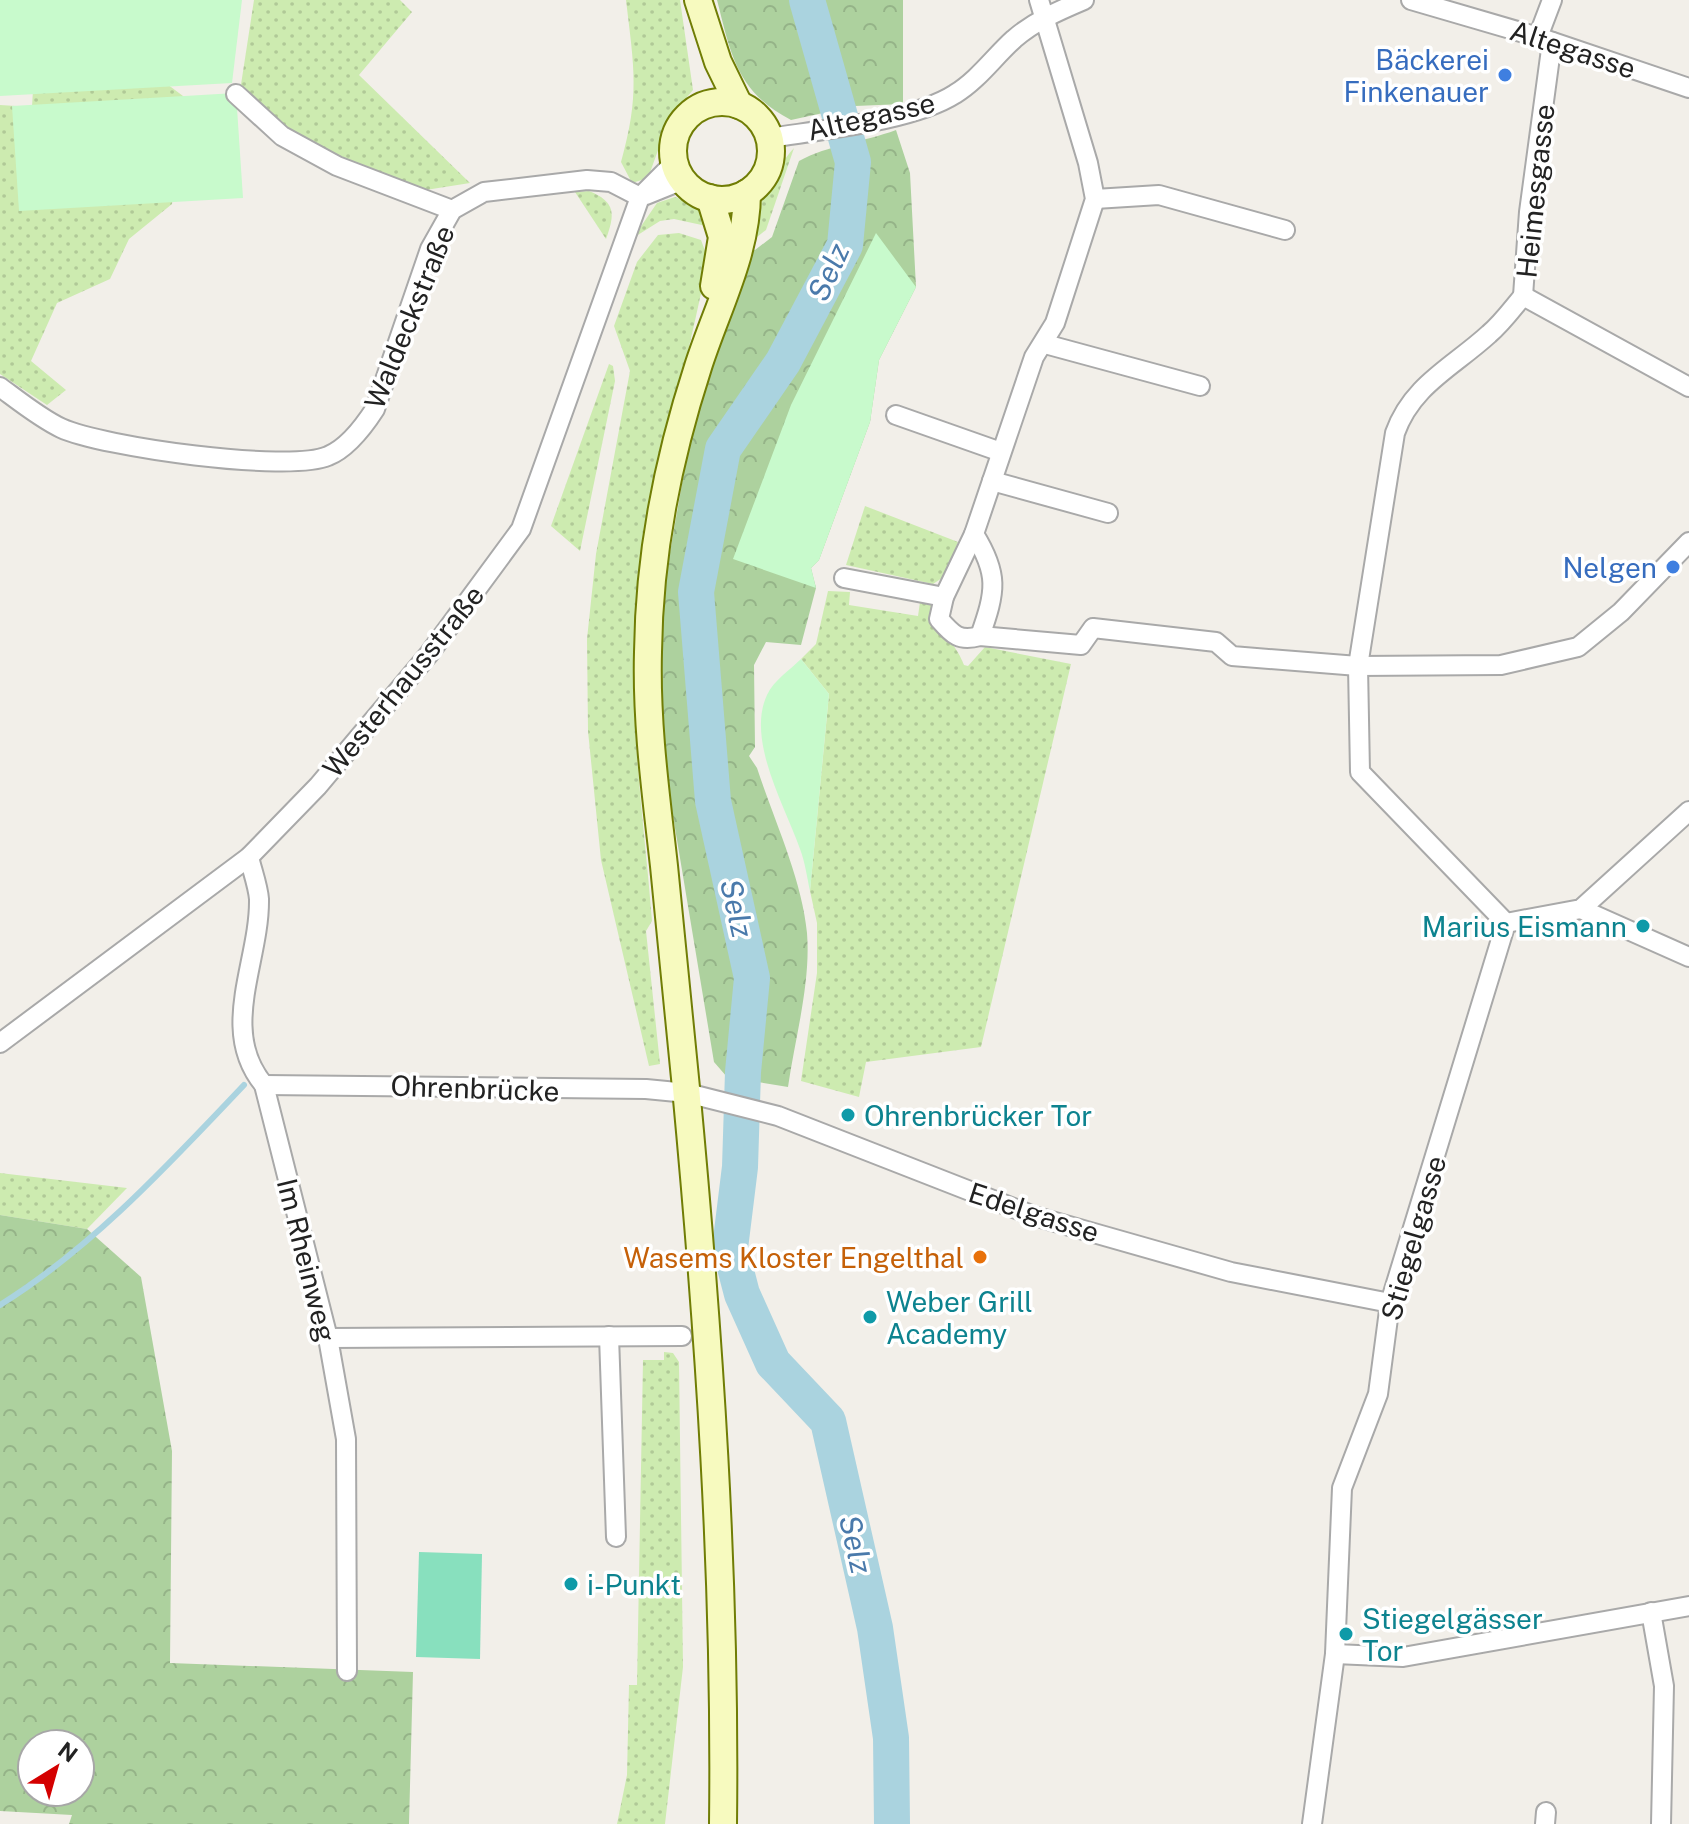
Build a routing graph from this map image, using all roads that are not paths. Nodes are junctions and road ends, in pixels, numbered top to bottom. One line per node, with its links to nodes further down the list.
1 (1084, 0): 5 (street, Altegasse)
2 (1411, 0): 6 (street, Altegasse)
3 (1552, 0): 6 (street, Heimesgasse)
4 (698, 1): 9 (main road); 10 (main road)
5 (1043, 8): 11 (street, Altegasse); 16 (street)
6 (1545, 39): 7 (street, Altegasse); 19 (street, Heimesgasse)
7 (1689, 88)
8 (236, 94): 17 (street)
9 (739, 105): 10 (main road); 11 (main road)
10 (704, 106): 12 (main road)
11 (770, 138): 13 (main road)
12 (679, 171): 14 (street); 15 (main road)
13 (747, 193): 15 (main road); 21 (main road)
14 (640, 197): 17 (street, Waldeckstraße); 36 (street, Westerhausstraße)
15 (710, 198): 21 (main road)
16 (1095, 199): 18 (street); 20 (street)
17 (452, 210): 23 (street, Waldeckstraße)
18 (1285, 230)
19 (1523, 296): 24 (street, Heimesgasse); 34 (street)
20 (1045, 344): 22 (street); 26 (street)
21 (697, 368): 42 (main road)
22 (1200, 386)
23 (0, 387)
24 (1689, 387)
25 (896, 415): 26 (street)
26 (1001, 452): 27 (street)
27 (992, 481): 28 (street); 29 (street)
28 (1108, 513)
29 (974, 534): 32 (street); 33 (street)
30 (1689, 542): 34 (street)
31 (844, 578): 32 (street)
32 (944, 597): 33 (street)
33 (980, 636): 34 (street)
34 (1358, 666): 38 (street)
35 (1689, 811): 37 (street)
36 (249, 857): 40 (street, Westerhausstraße); 41 (street, Im Rheinweg)
37 (1581, 909): 38 (street); 39 (street)
38 (1506, 923): 43 (street, Stiegelgasse)
39 (1689, 957)
40 (0, 1043)
41 (264, 1085): 42 (street, Ohrenbrücke); 46 (street, Im Rheinweg)
42 (687, 1093): 43 (street, Edelgasse); 52 (main road)
43 (1390, 1303): 50 (street, Stiegelgasse)
44 (609, 1336): 45 (street); 46 (street); 47 (street)
45 (682, 1336)
46 (328, 1338): 51 (street, Im Rheinweg)
47 (616, 1537)
48 (1689, 1606): 49 (street)
49 (1651, 1612): 50 (street); 54 (street)
50 (1335, 1654): 53 (street, Stiegelgasse)
51 (347, 1671)
52 (723, 1824)
53 (1312, 1824)
54 (1661, 1824)

